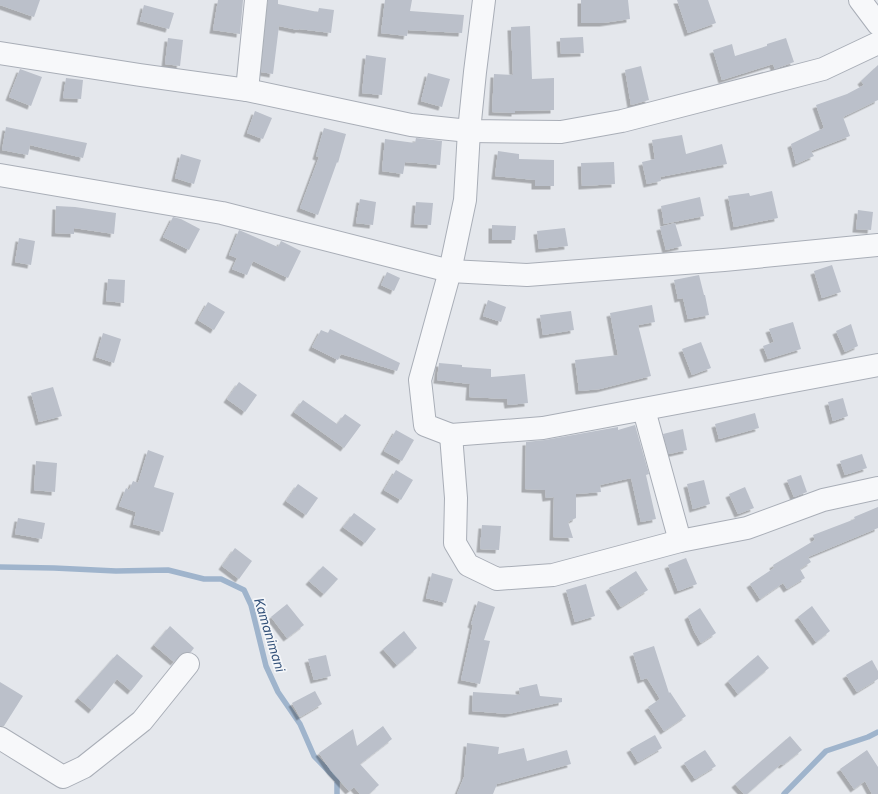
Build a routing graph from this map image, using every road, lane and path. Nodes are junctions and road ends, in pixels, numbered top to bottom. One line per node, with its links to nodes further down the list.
1 (256, 0): 7 (street)
2 (484, 0): 8 (street)
3 (860, 0): 4 (street)
4 (878, 24)
5 (878, 43): 8 (street)
6 (0, 53): 7 (street)
7 (248, 90): 8 (street)
8 (469, 131): 11 (street)
9 (0, 175): 11 (street)
10 (878, 245): 11 (street)
11 (450, 271): 14 (street)
12 (878, 365): 13 (street)
13 (644, 410): 14 (street); 16 (street)
14 (451, 435): 16 (street)
15 (878, 488): 16 (street)
16 (680, 540)
17 (188, 664): 18 (street)
18 (0, 738)

